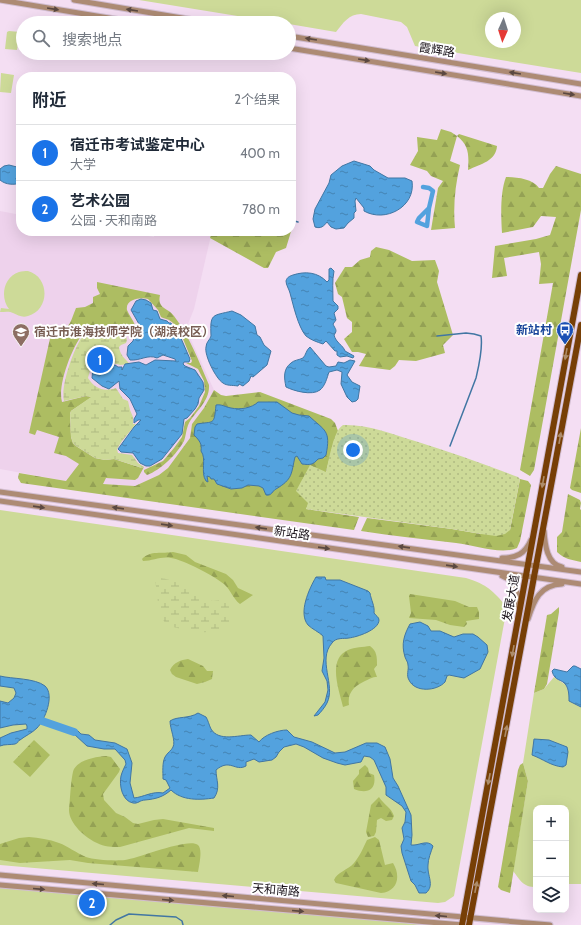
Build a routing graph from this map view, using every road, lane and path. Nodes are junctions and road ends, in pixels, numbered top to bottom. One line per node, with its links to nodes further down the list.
1 (0, 0): 3 (street, one-way to 3)
2 (74, 0): 4 (street, one-way to 2)
3 (97, 16)
4 (170, 16)
5 (296, 37): 7 (street, 霞辉路, one-way to 5)
6 (296, 49): 8 (street, 霞辉路, one-way to 8)
7 (581, 84)
8 (581, 96)
9 (581, 275): 13 (main road, 发展大道, one-way to 13)
10 (581, 325): 14 (main road, 发展大道, one-way to 10)
11 (0, 492): 15 (street, 新站路, one-way to 11)
12 (0, 501): 18 (street, 新站路, one-way to 18)
13 (535, 528): 15 (street); 16 (main road, 发展大道)
14 (543, 529): 17 (main road, 发展大道); 19 (street)
15 (486, 559): 16 (street, 新站路)
16 (528, 565): 17 (street, 新站路); 20 (main road, 发展大道)
17 (537, 566): 19 (street, 新站路); 21 (main road, 发展大道)
18 (482, 570): 20 (street, 新站路); 23 (street)
19 (581, 572)
20 (526, 577): 21 (street, 新站路); 23 (main road, 发展大道)
21 (534, 578): 22 (street, 新站路); 24 (main road, 发展大道)
22 (581, 584): 24 (street)
23 (517, 628): 27 (main road, 发展大道, one-way to 27)
24 (525, 630): 28 (main road, 发展大道, one-way to 24)
25 (0, 875): 27 (street, 天和南路, one-way to 25)
26 (0, 885): 29 (street, 天和南路, one-way to 29)
27 (463, 918): 28 (street, 天和南路); 29 (main road, 发展大道)
28 (470, 922): 30 (street, 天和南路)
29 (462, 925)
30 (550, 925)

